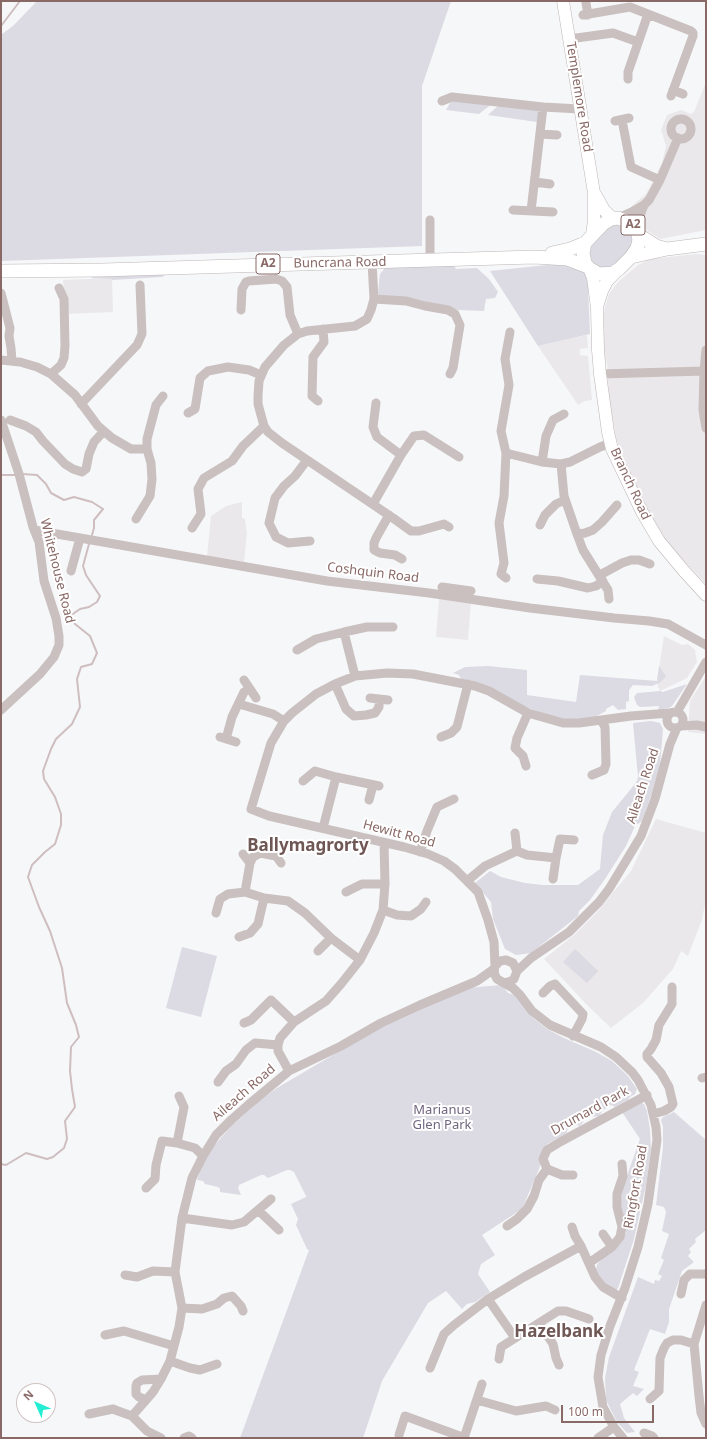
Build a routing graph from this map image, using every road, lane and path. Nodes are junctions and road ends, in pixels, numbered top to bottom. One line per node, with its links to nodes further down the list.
1 (563, 1): 4 (main road, Templemore Road)
2 (586, 3): 3 (street)
3 (648, 14): 5 (street); 7 (street)
4 (569, 39): 5 (street); 10 (main road, Templemore Road)
5 (638, 42): 6 (street)
6 (617, 71)
7 (683, 94)
8 (442, 101): 9 (street)
9 (543, 107): 10 (street); 12 (street)
10 (580, 108): 18 (main road, Templemore Road)
11 (622, 120): 15 (street)
12 (540, 134): 13 (street); 16 (street)
13 (558, 135)
14 (678, 138): 15 (street)
15 (660, 180): 19 (street)
16 (534, 182): 17 (street); 21 (street)
17 (550, 184)
18 (594, 193): 23 (main road, Templemore Road); 26 (main road, Templemore Road)
19 (644, 205): 23 (street); 25 (street)
20 (513, 210): 21 (street)
21 (531, 211): 22 (street)
22 (553, 212)
23 (617, 218): 25 (highway, A2); 26 (highway, A2)
24 (430, 220): 31 (street)
25 (638, 233): 28 (highway, A2); 30 (highway, A2)
26 (588, 239): 29 (highway, Buncrana Road / A2); 33 (highway)
27 (705, 246): 28 (highway, A2)
28 (667, 249): 30 (highway, A2)
29 (534, 257): 31 (highway, Buncrana Road / A2); 33 (highway, Buncrana Road / A2)
30 (631, 257): 34 (highway, A2)
31 (430, 261): 32 (highway, Buncrana Road / A2)
32 (372, 262): 35 (highway, Buncrana Road / A2); 39 (street)
33 (588, 268): 34 (highway, A2); 40 (main road, Branch Road)
34 (619, 269): 40 (main road, Branch Road)
35 (1, 271)
36 (140, 285): 56 (street)
37 (59, 288): 49 (street)
38 (1, 293): 47 (street)
39 (374, 299): 42 (street); 50 (street)
40 (597, 308): 51 (main road, Branch Road)
41 (241, 310): 44 (street)
42 (323, 329): 44 (street); 54 (street)
43 (510, 332): 65 (street)
44 (298, 334): 52 (street)
45 (706, 350): 48 (street)
46 (1, 360): 47 (street)
47 (12, 360): 49 (street)
48 (704, 372): 51 (street); 61 (street)
49 (51, 374): 56 (street)
50 (450, 374)
51 (600, 374): 63 (main road, Branch Road)
52 (261, 375): 57 (street); 60 (street)
53 (163, 396): 64 (street)
54 (318, 401)
55 (376, 403): 66 (street)
56 (81, 404): 62 (street)
57 (188, 413)
58 (564, 414): 69 (street)
59 (6, 420): 62 (street); 79 (street, Whitehouse Road)
60 (264, 426): 68 (street); 78 (street)
61 (706, 428)
62 (104, 431): 64 (street)
63 (611, 443): 70 (street); 92 (main road, Branch Road)
64 (147, 449): 75 (street)
65 (506, 454): 69 (street); 86 (street)
66 (401, 455): 67 (street); 72 (street)
67 (459, 457)
68 (307, 460): 72 (street); 82 (street)
69 (542, 462): 70 (street)
70 (560, 464): 71 (street)
71 (565, 500): 76 (street); 80 (street)
72 (373, 504): 74 (street)
73 (617, 505): 80 (street)
74 (389, 515): 77 (street); 83 (street)
75 (136, 519)
76 (540, 525)
77 (449, 527)
78 (192, 528)
79 (34, 530): 81 (street, Coshquin Road); 107 (street, Whitehouse Road)
80 (577, 534): 87 (street)
81 (80, 538): 85 (street); 91 (street, Coshquin Road)
82 (310, 541)
83 (402, 559)
84 (650, 564): 87 (street)
85 (71, 571)
86 (506, 578)
87 (601, 578): 88 (street); 93 (street)
88 (537, 579)
89 (442, 587): 91 (street)
90 (472, 591): 91 (street)
91 (459, 594): 96 (street, Coshquin Road)
92 (706, 594)
93 (609, 599)
94 (393, 627): 95 (street)
95 (344, 632): 97 (street); 99 (street)
96 (706, 645)
97 (297, 650)
98 (706, 662): 111 (street)
99 (355, 676): 101 (street); 102 (street)
100 (244, 680): 103 (street)
101 (335, 684): 105 (street); 110 (street)
102 (468, 684): 108 (street); 113 (street)
103 (250, 689): 104 (street); 106 (street)
104 (256, 698)
105 (379, 699)
106 (239, 704): 110 (street); 114 (street)
107 (1, 710)
108 (528, 713): 109 (street); 115 (street)
109 (601, 720): 111 (street); 116 (street)
110 (284, 721): 121 (street, Hewitt Road)
111 (675, 721): 112 (street); 144 (street, Aileach Road)
112 (701, 726)
113 (441, 737)
114 (236, 742)
115 (526, 766)
116 (592, 775)
117 (336, 777): 118 (street); 120 (street); 121 (street)
118 (303, 781)
119 (454, 799): 125 (street)
120 (369, 800)
121 (323, 828): 124 (street, Hewitt Road)
122 (514, 833): 126 (street)
123 (574, 840): 128 (street)
124 (384, 843): 125 (street, Hewitt Road); 133 (street)
125 (420, 852): 132 (street, Hewitt Road)
126 (518, 852): 128 (street); 132 (street)
127 (243, 854): 129 (street)
128 (556, 858): 131 (street)
129 (250, 863): 130 (street); 134 (street)
130 (281, 863)
131 (553, 879)
132 (467, 881): 142 (street, Hewitt Road)
133 (385, 884): 135 (street); 138 (street)
134 (245, 892): 136 (street); 139 (street)
135 (346, 892)
136 (264, 898): 140 (street); 141 (street)
137 (426, 902): 138 (street)
138 (383, 910): 145 (street)
139 (216, 913)
140 (238, 937)
141 (331, 938): 143 (street); 145 (street)
142 (494, 942): 146 (street, Hewitt Road); 147 (street, Hewitt Road)
143 (318, 951)
144 (531, 958): 146 (street, Aileach Road); 148 (street, Aileach Road)
145 (360, 960): 154 (street)
146 (509, 961): 147 (street); 148 (street)
147 (495, 968): 149 (street, Aileach Road); 150 (street)
148 (517, 973): 150 (street); 153 (street, Ringfort Road)
149 (477, 981): 150 (street, Aileach Road); 158 (street, Aileach Road)
150 (502, 982): 153 (street, Ringfort Road)
151 (671, 984): 162 (street)
152 (543, 993): 156 (street)
153 (520, 995): 156 (street, Ringfort Road)
154 (294, 1022): 155 (street); 157 (street)
155 (244, 1023)
156 (573, 1036): 160 (street, Ringfort Road)
157 (278, 1045): 158 (street); 159 (street)
158 (289, 1071): 164 (street, Aileach Road)
159 (218, 1082)
160 (647, 1095): 162 (street, Ringfort Road); 166 (street, Drumard Park)
161 (179, 1096): 163 (street)
162 (653, 1114): 183 (street, Ringfort Road)
163 (177, 1143): 164 (street); 168 (street)
164 (203, 1156): 171 (street, Aileach Road)
165 (622, 1164): 177 (street)
166 (547, 1169): 167 (street); 172 (street)
167 (573, 1175)
168 (146, 1188)
169 (271, 1199): 170 (street)
170 (259, 1211): 171 (street); 174 (street)
171 (182, 1218): 179 (street, Aileach Road)
172 (507, 1226)
173 (572, 1227): 176 (street)
174 (279, 1230)
175 (603, 1234): 177 (street)
176 (581, 1246): 178 (street); 184 (street)
177 (612, 1247): 178 (street)
178 (589, 1263): 183 (street)
179 (175, 1272): 181 (street); 186 (street, Aileach Road)
180 (706, 1274): 182 (street)
181 (125, 1275)
182 (681, 1294)
183 (622, 1298): 208 (street, Ringfort Road)
184 (488, 1299): 191 (street); 198 (street)
185 (706, 1305): 192 (street)
186 (182, 1308): 187 (street); 193 (street, Aileach Road)
187 (243, 1311)
188 (584, 1314): 189 (street)
189 (539, 1323): 191 (street); 197 (street)
190 (106, 1335): 193 (street)
191 (515, 1338): 194 (street)
192 (694, 1344): 201 (street); 207 (street)
193 (174, 1346): 195 (street, Aileach Road)
194 (499, 1359)
195 (170, 1361): 196 (street); 199 (street, Aileach Road)
196 (217, 1364)
197 (559, 1365)
198 (430, 1368)
199 (161, 1379): 202 (street, Aileach Road); 202 (street)
200 (482, 1384): 203 (street)
201 (650, 1399)
202 (146, 1400): 206 (street, Aileach Road)
203 (477, 1400): 204 (street); 215 (street)
204 (555, 1410)
205 (89, 1414): 206 (street)
206 (132, 1416): 212 (street)
207 (706, 1424)
208 (614, 1428): 216 (street); 217 (street, Ringfort Road)
209 (644, 1433): 218 (street)
210 (399, 1435): 211 (street)
211 (445, 1435): 215 (street)
212 (161, 1438)
213 (184, 1438): 214 (street)
214 (192, 1438)
215 (465, 1438)
216 (598, 1438)
217 (622, 1438)
218 (654, 1438)

